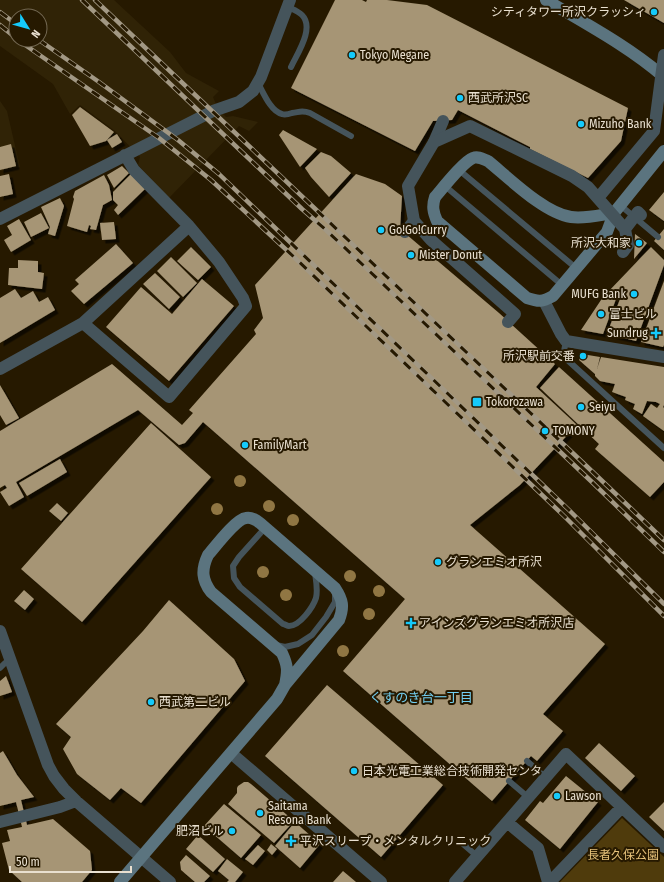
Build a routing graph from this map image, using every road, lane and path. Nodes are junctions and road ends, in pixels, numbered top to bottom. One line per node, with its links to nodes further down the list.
1 (546, 0): 5 (street)
2 (289, 4): 4 (lane); 6 (street)
3 (664, 55): 14 (street, bridge)
4 (291, 67)
5 (664, 77)
6 (258, 83): 8 (lane); 11 (street)
7 (443, 121): 9 (street)
8 (351, 136)
9 (434, 142): 14 (street, bridge); 18 (street, bridge)
10 (664, 151): 15 (street)
11 (125, 155): 17 (street); 19 (street)
12 (459, 170): 13 (street); 15 (street); 24 (lane)
13 (445, 186): 25 (lane); 26 (street)
14 (598, 198): 20 (street, bridge)
15 (617, 209): 22 (lane); 24 (street)
16 (641, 215): 20 (street, bridge)
17 (0, 219)
18 (414, 221): 21 (street); 27 (street, bridge)
19 (189, 226): 28 (street); 28 (street)
20 (625, 229): 23 (street, bridge)
21 (405, 232)
22 (658, 237)
23 (623, 252)
24 (576, 268): 25 (street)
25 (562, 285): 26 (street)
26 (544, 301): 29 (street)
27 (508, 322)
28 (83, 323): 31 (street)
29 (566, 341): 30 (street); 32 (lane)
30 (664, 357)
31 (0, 368)
32 (664, 448)
33 (265, 528): 34 (street); 34 (lane); 37 (street)
34 (315, 571): 35 (street)
35 (335, 588): 37 (lane); 39 (street)
36 (0, 631): 38 (street)
37 (269, 643): 39 (street)
38 (4, 663): 45 (street)
39 (285, 685): 40 (street)
40 (231, 753): 52 (street); 55 (street)
41 (527, 761): 42 (lane)
42 (546, 778): 44 (street); 46 (street)
43 (510, 781): 44 (lane)
44 (528, 798): 48 (street)
45 (76, 802): 47 (street); 52 (street)
46 (622, 807): 50 (street); 57 (street)
47 (0, 822)
48 (507, 822): 51 (street); 57 (street)
49 (463, 844): 51 (lane)
50 (664, 847)
51 (477, 856): 56 (street)
52 (141, 857): 53 (street); 54 (street)
53 (120, 882)
54 (170, 882)
55 (381, 882)
56 (455, 882)
57 (549, 882)

